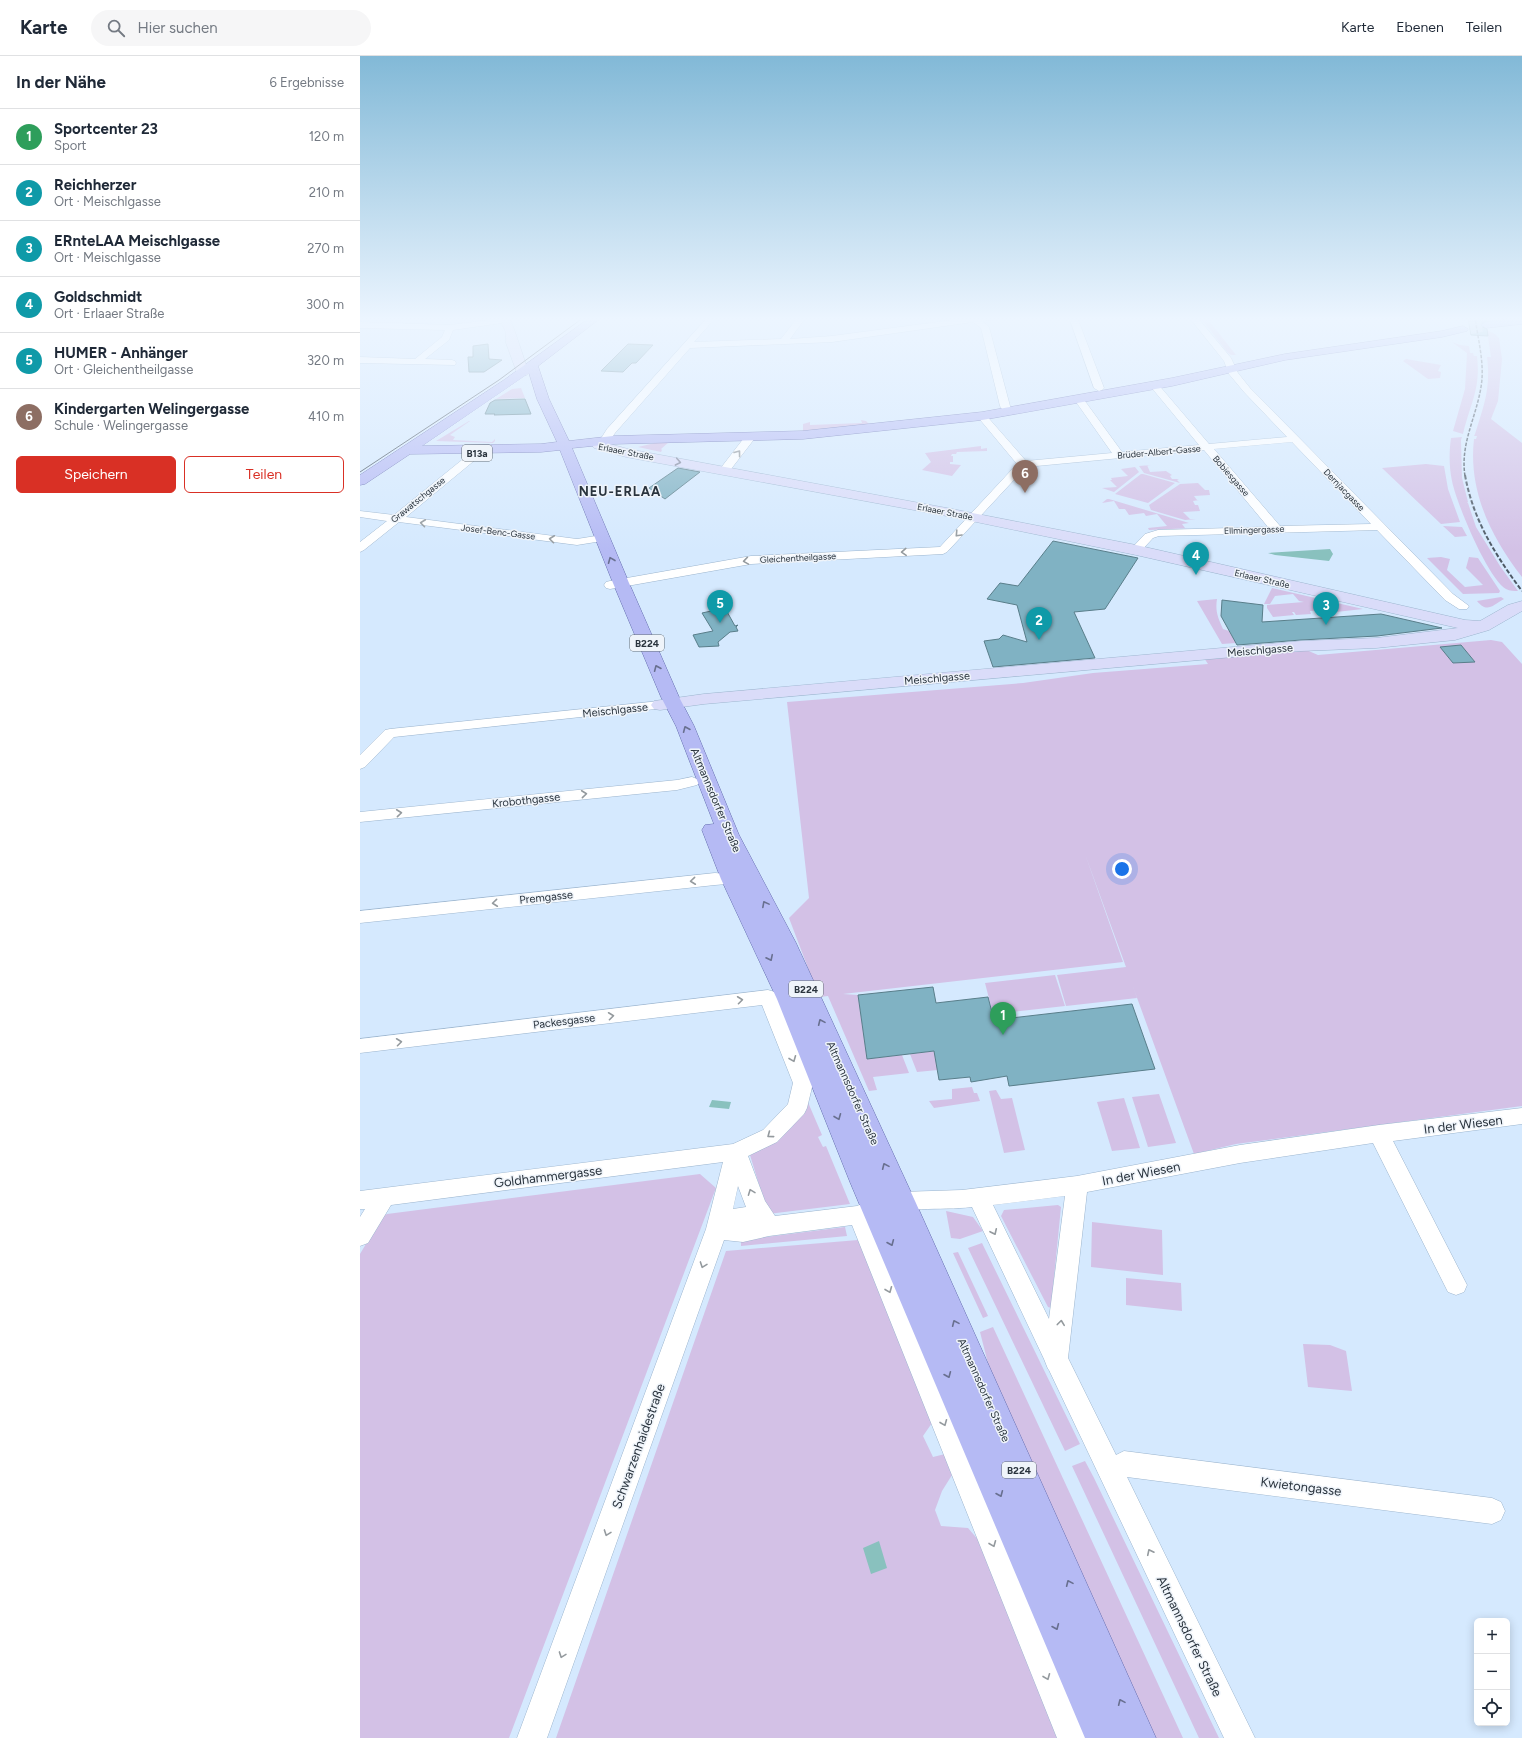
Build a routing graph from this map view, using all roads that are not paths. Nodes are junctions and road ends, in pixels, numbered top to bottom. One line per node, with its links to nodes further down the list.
1 (489, 395): 16 (main road)
2 (541, 395): 15 (main road, Altmannsdorfer Straße / B224)
3 (643, 395): 13 (street)
4 (1002, 395): 9 (street)
5 (1098, 395): 8 (main road, B13a)
6 (1163, 395): 14 (street, Bobiesgasse)
7 (1252, 395): 12 (street, Dernjacgasse)
8 (1079, 399): 9 (main road, B13a); 18 (street)
9 (1008, 412): 10 (main road, B13a)
10 (982, 416): 11 (main road, B13a); 19 (street)
11 (751, 436): 13 (main road, B13a); 20 (street, one-way to 11)
12 (1295, 439): 14 (street, Brüder-Albert-Gasse); 25 (street, Dernjacgasse)
13 (602, 443): 15 (main road, Erlaaer Straße / B13a); 20 (street, Erlaaer Straße, one-way to 20)
14 (1206, 447): 18 (street, Brüder-Albert-Gasse); 26 (street, Bobiesgasse)
15 (559, 448): 16 (main road, Erlaaer Straße / B13a); 17 (main road, Erlaaer Straße / B13a); 27 (main road, Altmannsdorfer Straße / B224)
16 (404, 452): 17 (main road, Erlaaer Straße / B13a); 21 (main road)
17 (477, 453): 24 (street, Grawatschgasse)
18 (1119, 455): 19 (street, Brüder-Albert-Gasse)
19 (1023, 464): 23 (street, Gleichentheilgasse)
20 (724, 471): 23 (street, Erlaaer Straße)
21 (360, 481)
22 (360, 514): 24 (street, Josef-Benc-Gasse)
23 (974, 517): 29 (street, Erlaaer Straße); 30 (street, Gleichentheilgasse, one-way to 30)
24 (394, 519): 27 (street, Josef-Benc-Gasse, one-way to 24); 28 (street, Grawatschgasse)
25 (1380, 527): 26 (street, Ellmingergasse); 32 (street, Dernjacgasse)
26 (1278, 530): 29 (street, Ellmingergasse)
27 (597, 538): 30 (main road, Altmannsdorfer Straße / B224)
28 (360, 548)
29 (1136, 550): 33 (street, Erlaaer Straße)
30 (615, 584): 34 (main road, Altmannsdorfer Straße / B224)
31 (1519, 604): 33 (street, Meischlgasse)
32 (1463, 606)
33 (1483, 626): 34 (street, Meischlgasse)
34 (667, 704): 35 (street, Meischlgasse); 36 (main road, Altmannsdorfer Straße / B224); 49 (main road, Altmannsdorfer Straße / B224, one-way to 34)
35 (360, 764)
36 (692, 782): 37 (street, Krobothgasse, one-way to 36); 38 (main road, Altmannsdorfer Straße / B224)
37 (360, 817)
38 (732, 879): 39 (street, Premgasse, one-way to 39); 49 (main road, Altmannsdorfer Straße / B224, one-way to 49)
39 (360, 917)
40 (360, 1046): 41 (street, Packesgasse, one-way to 41)
41 (797, 1108): 44 (street, Goldhammergasse, one-way to 44)
42 (1522, 1116): 43 (street, In der Wiesen)
43 (1379, 1134): 45 (street, In der Wiesen); 53 (street)
44 (736, 1152): 46 (street, Goldhammergasse); 50 (street, one-way to 44); 51 (street, Schwarzenhaidestraße)
45 (1077, 1185): 47 (street, In der Wiesen); 54 (street, one-way to 45)
46 (384, 1197): 48 (street, Goldhammergasse); 52 (street)
47 (978, 1197): 49 (street, In der Wiesen); 54 (street, Altmannsdorfer Straße, one-way to 54)
48 (360, 1200)
49 (879, 1208): 50 (street); 58 (street, Altmannsdorfer Straße, one-way to 58); 59 (main road, Altmannsdorfer Straße / B224, one-way to 59); 60 (main road, Altmannsdorfer Straße / B224, one-way to 49)
50 (766, 1221): 51 (street)
51 (717, 1229): 57 (street, Schwarzenhaidestraße, one-way to 57)
52 (360, 1236)
53 (1456, 1285)
54 (1056, 1361): 55 (street, Altmannsdorfer Straße)
55 (1110, 1470): 56 (street, Kwietongasse); 61 (street, Altmannsdorfer Straße, one-way to 55)
56 (1492, 1511)
57 (532, 1738)
58 (1072, 1738)
59 (1104, 1738)
60 (1137, 1738)
61 (1240, 1738)

